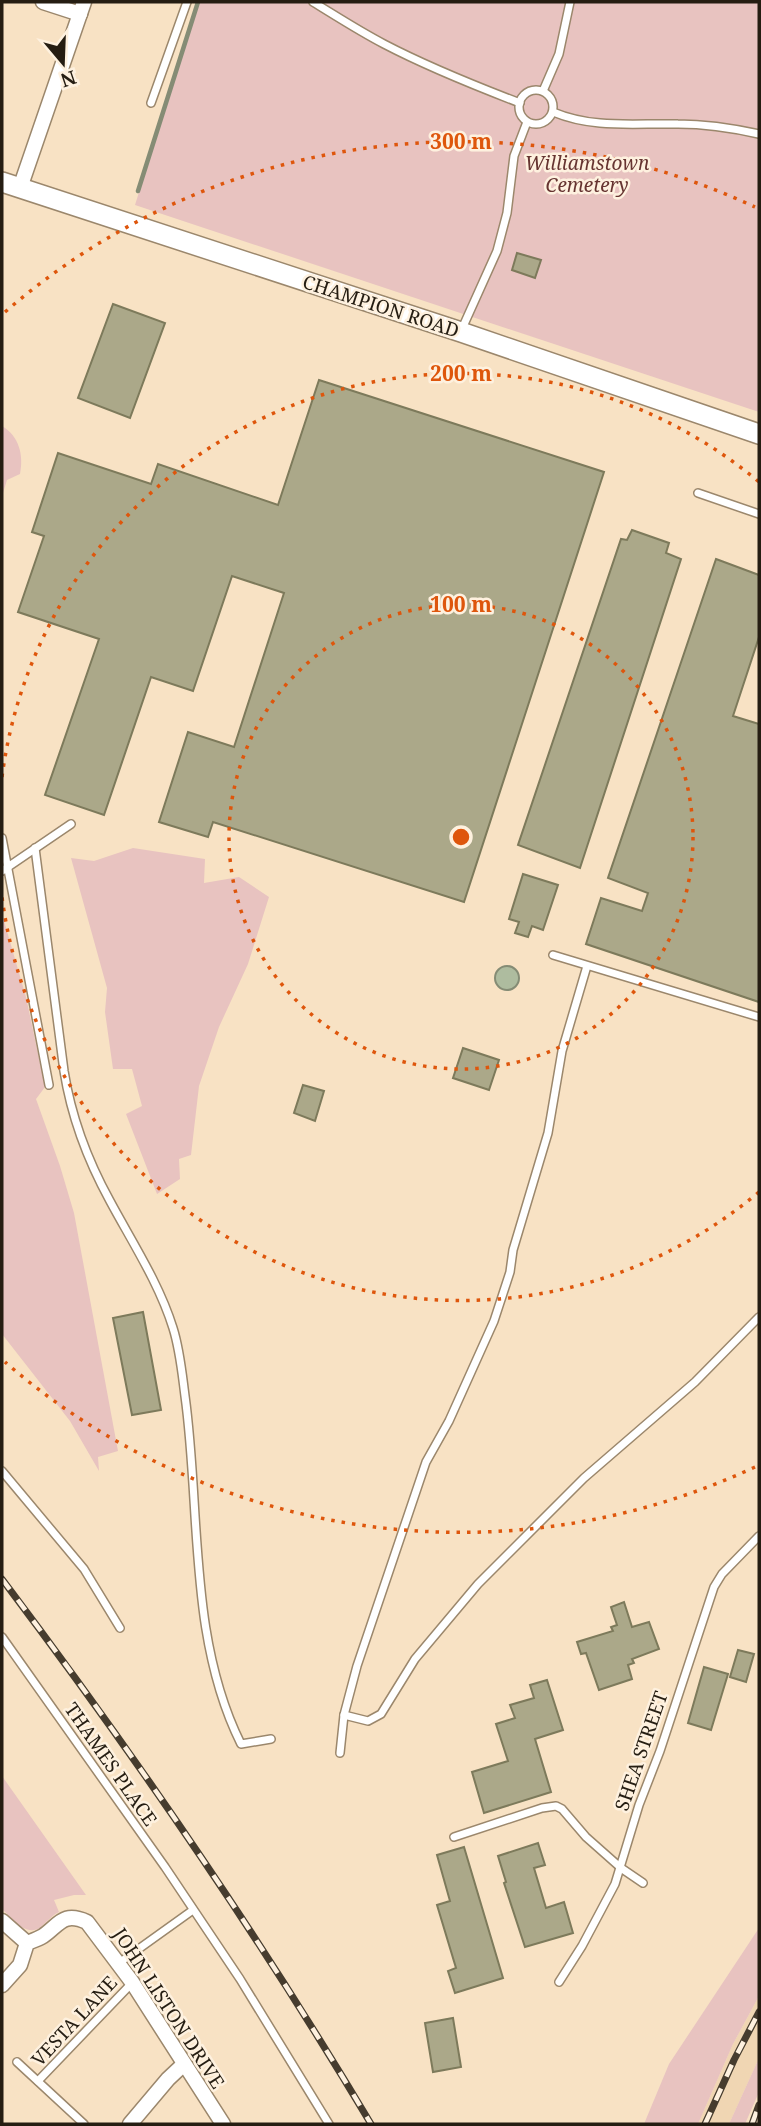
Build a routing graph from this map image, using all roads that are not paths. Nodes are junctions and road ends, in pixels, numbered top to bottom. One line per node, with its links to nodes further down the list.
1 (43, 2): 5 (street)
2 (187, 2): 7 (lane)
3 (313, 2): 8 (lane)
4 (570, 2): 6 (lane)
5 (82, 8): 12 (street)
6 (543, 91): 8 (lane); 9 (lane)
7 (151, 103)
8 (520, 103): 10 (lane)
9 (553, 112): 10 (lane); 11 (lane)
10 (527, 122): 13 (lane)
11 (759, 134)
12 (11, 185): 13 (street, CHAMPION ROAD)
13 (461, 332): 14 (street, CHAMPION ROAD)
14 (759, 434)
15 (698, 493): 16 (lane)
16 (759, 514)
17 (71, 824): 19 (lane)
18 (2, 838): 20 (lane)
19 (35, 848): 20 (lane); 31 (lane)
20 (4, 869): 24 (lane)
21 (553, 955): 22 (lane)
22 (587, 966): 23 (lane); 30 (lane)
23 (759, 1017)
24 (49, 1085)
25 (759, 1317): 30 (lane)
26 (2, 1471): 28 (lane)
27 (759, 1536): 34 (lane, SHEA STREET)
28 (120, 1628)
29 (2, 1637): 36 (lane, THAMES PLACE)
30 (344, 1715): 32 (lane)
31 (271, 1739)
32 (340, 1753)
33 (454, 1837): 34 (lane)
34 (621, 1868): 35 (lane); 41 (lane, SHEA STREET)
35 (643, 1883)
36 (193, 1910): 39 (lane); 49 (lane, THAMES PLACE)
37 (2, 1921): 38 (street)
38 (27, 1943): 39 (street, JOHN LISTON DRIVE); 42 (street)
39 (119, 1963): 40 (street, JOHN LISTON DRIVE)
40 (132, 1982): 44 (street, JOHN LISTON DRIVE); 45 (lane, VESTA LANE)
41 (559, 1982)
42 (2, 1985)
43 (18, 2062): 45 (lane)
44 (184, 2064): 47 (street); 48 (street, JOHN LISTON DRIVE)
45 (38, 2081): 46 (lane)
46 (84, 2124)
47 (130, 2124)
48 (223, 2124)
49 (329, 2124)

